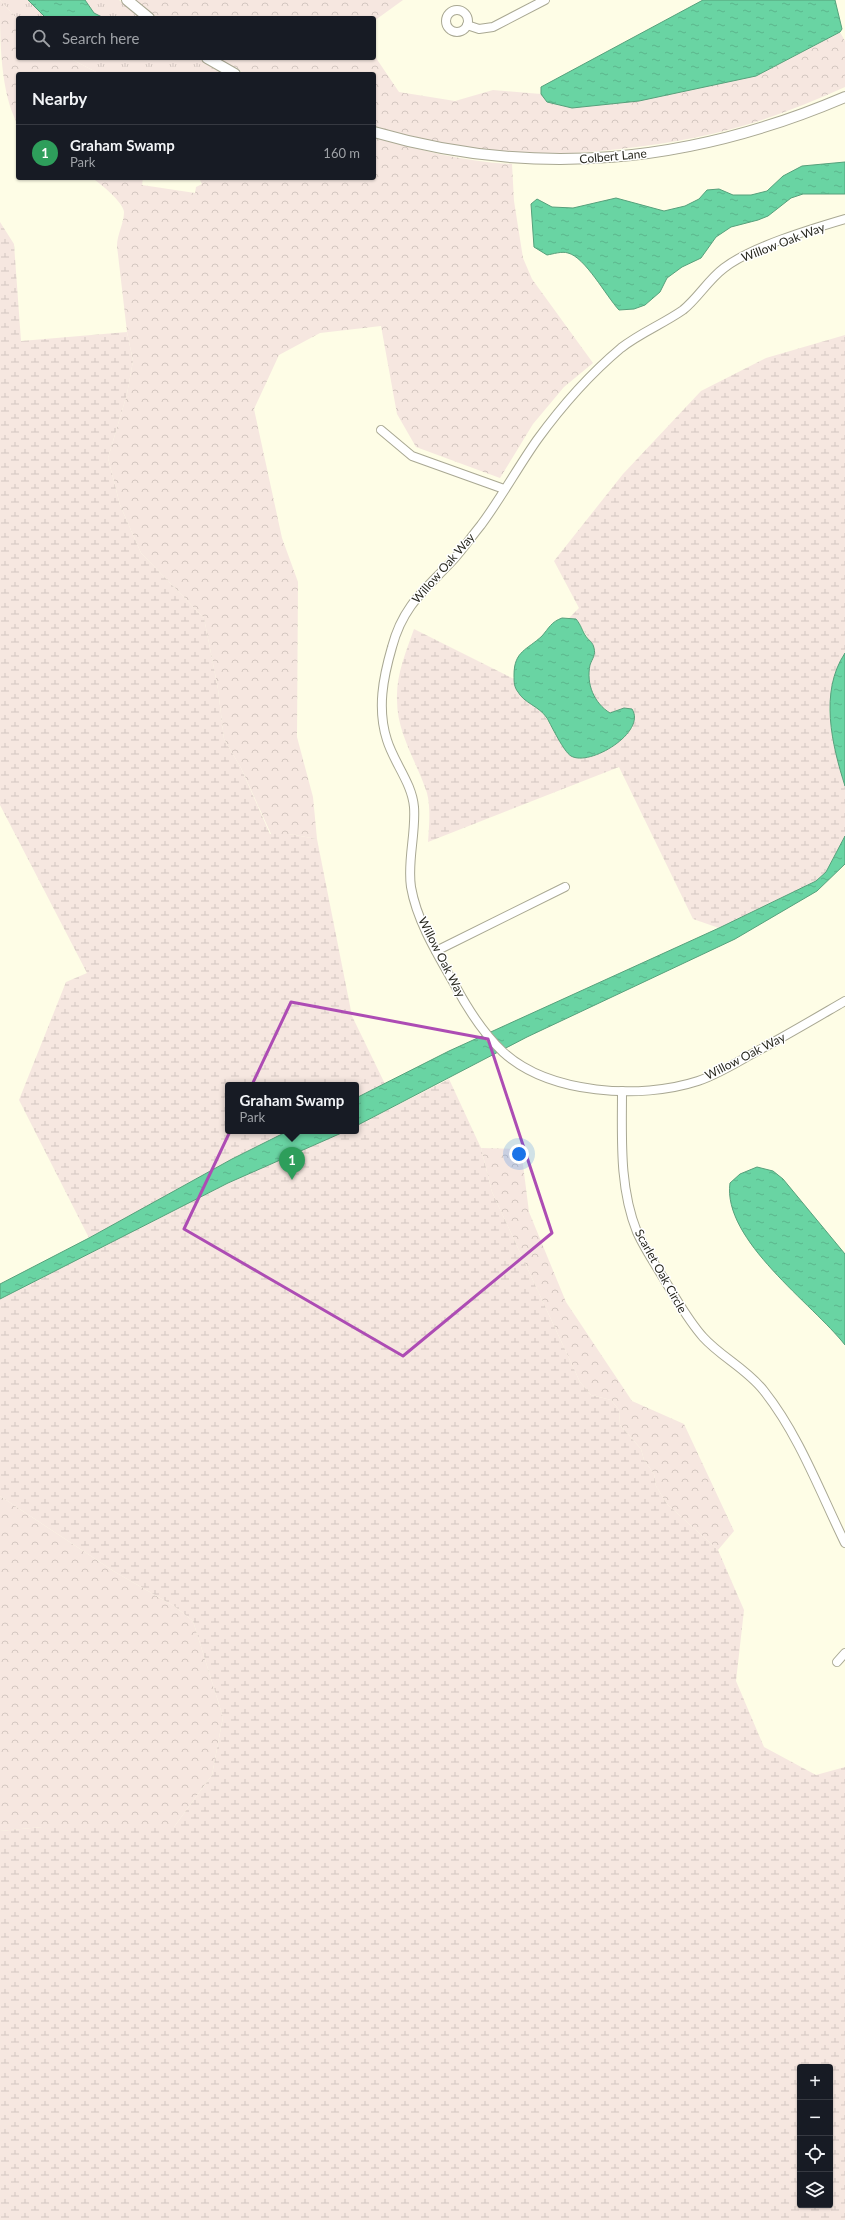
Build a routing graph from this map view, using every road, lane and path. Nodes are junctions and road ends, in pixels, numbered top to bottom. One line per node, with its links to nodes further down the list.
1 (127, 0): 3 (street)
2 (545, 0): 4 (street)
3 (147, 16)
4 (467, 25)
5 (210, 60): 6 (street)
6 (232, 72)
7 (845, 97): 8 (street, Colbert Lane)
8 (376, 132)
9 (845, 219): 11 (street, Willow Oak Way)
10 (381, 430): 11 (street)
11 (504, 489): 13 (street, Willow Oak Way)
12 (565, 887): 13 (street)
13 (436, 951): 15 (street, Willow Oak Way)
14 (845, 1001): 15 (street, Willow Oak Way)
15 (622, 1091): 16 (street, Scarlet Oak Circle)
16 (845, 1543)
17 (845, 1653): 18 (street)
18 (837, 1662)

